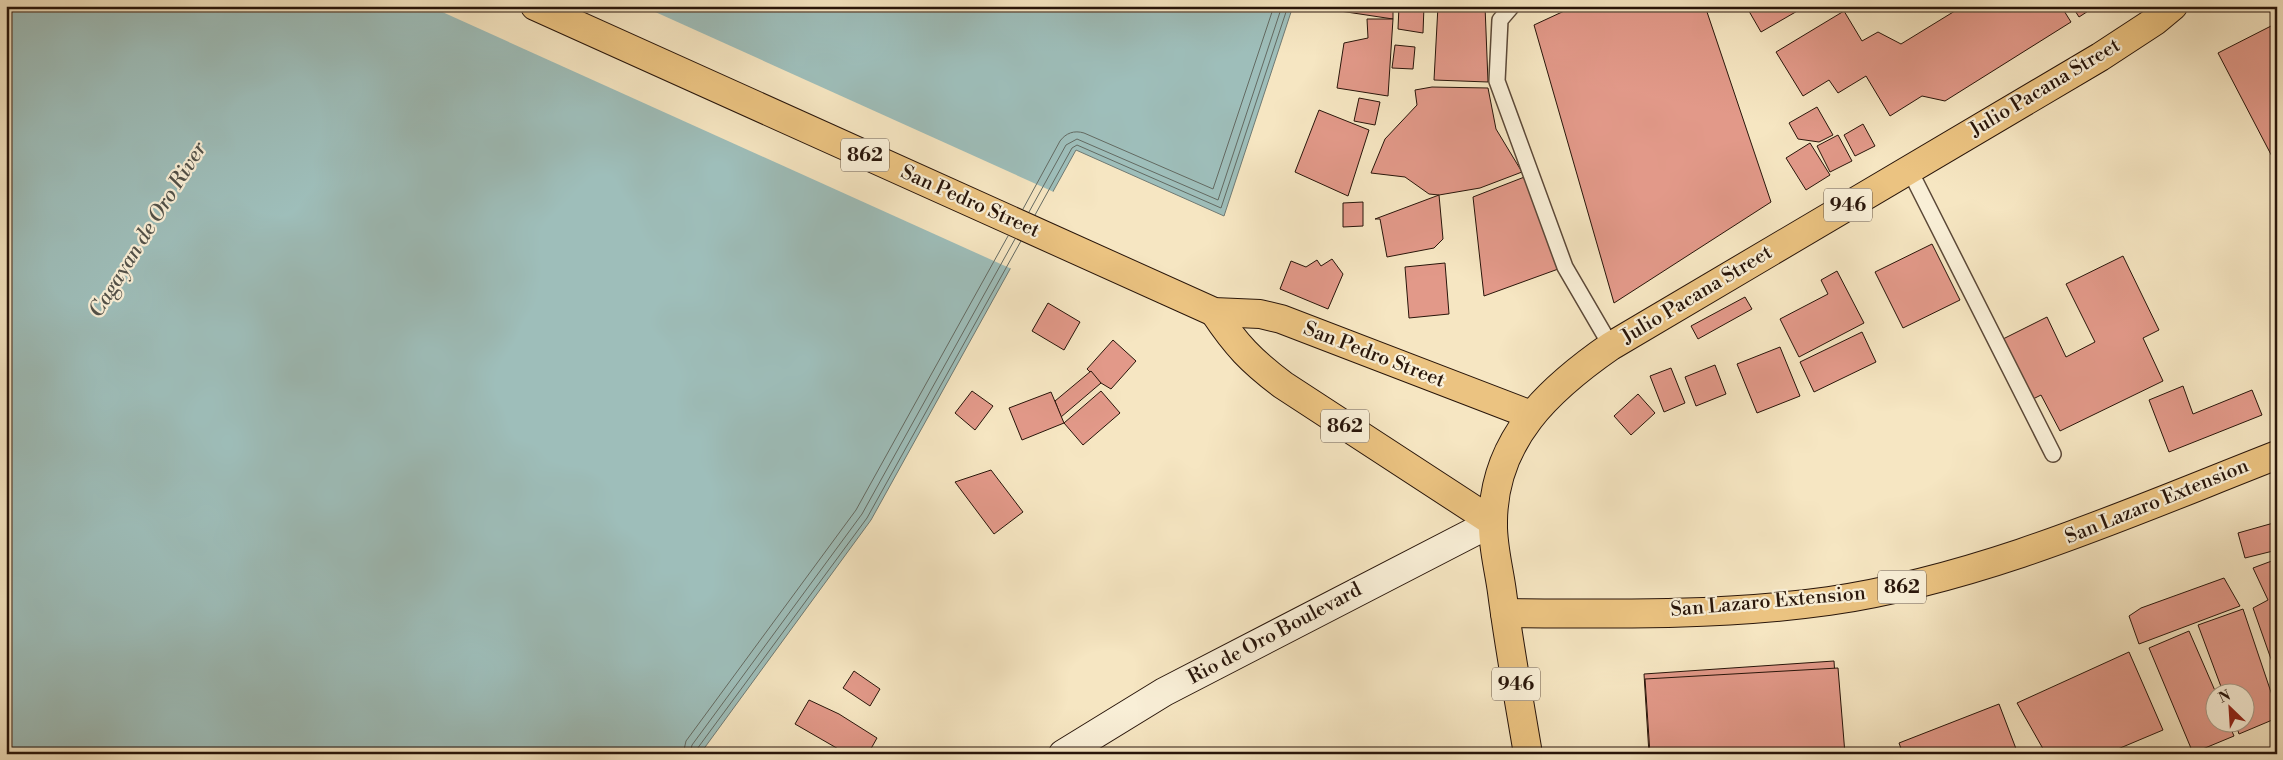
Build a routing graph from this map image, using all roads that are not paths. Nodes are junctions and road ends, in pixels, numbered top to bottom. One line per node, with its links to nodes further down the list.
1 (535, 6): 5 (main road, San Pedro Street / 862)
2 (1512, 6): 6 (lane)
3 (2173, 6): 4 (main road, Julio Pacana Street / 946)
4 (1909, 169): 6 (main road, Julio Pacana Street / 946); 8 (lane)
5 (1204, 308): 7 (main road, San Pedro Street / 862); 10 (main road, 862)
6 (1611, 346): 7 (main road, Julio Pacana Street / 946)
7 (1531, 415): 10 (main road, Julio Pacana Street / 946)
8 (2053, 454)
9 (2277, 454): 11 (main road, San Lazaro Extension / 862)
10 (1493, 522): 11 (main road, Julio Pacana Street / 946); 12 (main road, Rio de Oro Boulevard)
11 (1505, 613): 13 (main road, Julio Pacana Street / 946)
12 (1063, 754)
13 (1528, 754)

